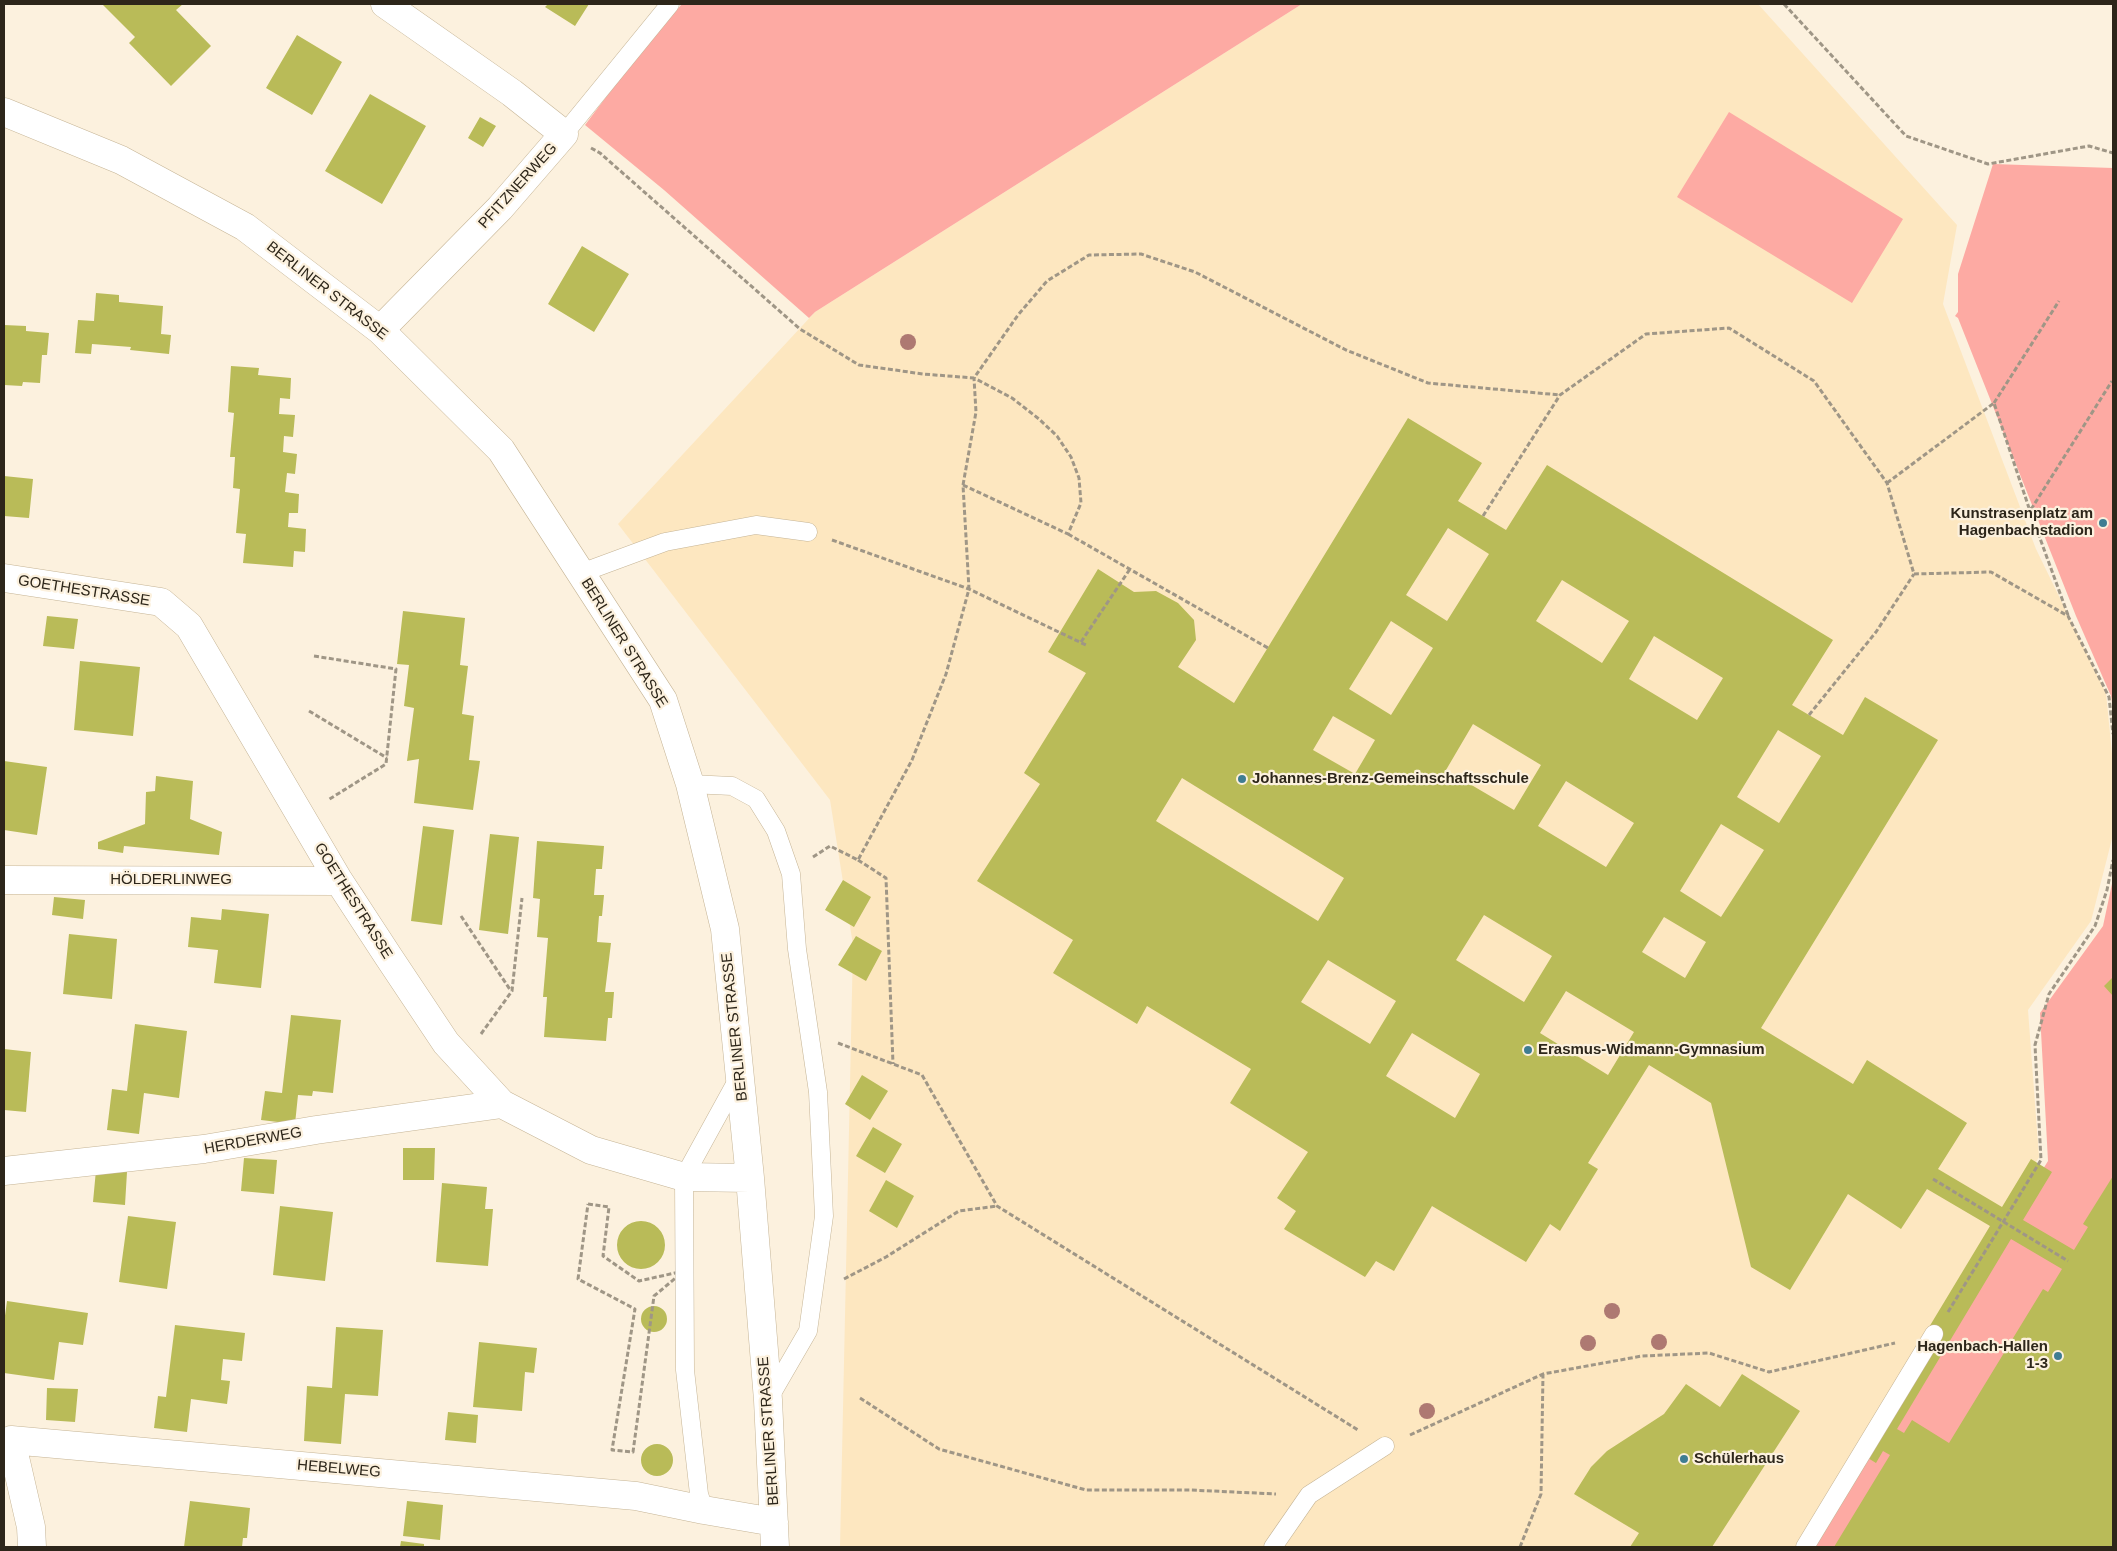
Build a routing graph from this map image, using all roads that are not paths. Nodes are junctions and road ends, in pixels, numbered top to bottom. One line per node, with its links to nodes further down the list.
1 (385, 4): 4 (street, PFITZNERWEG)
2 (670, 4): 4 (lane)
3 (4, 112): 5 (street, BERLINER STRASSE)
4 (564, 134): 5 (street, PFITZNERWEG)
5 (380, 330): 7 (street, BERLINER STRASSE)
6 (808, 532): 7 (lane)
7 (581, 573): 9 (street, BERLINER STRASSE)
8 (4, 578): 11 (street, GOETHESTRASSE)
9 (690, 784): 12 (street, BERLINER STRASSE); 18 (lane)
10 (4, 880): 11 (street, HÖLDERLINWEG)
11 (339, 881): 13 (street, GOETHESTRASSE)
12 (740, 1075): 15 (lane); 16 (street, BERLINER STRASSE)
13 (502, 1104): 14 (street, HERDERWEG); 15 (street, GOETHESTRASSE)
14 (4, 1171)
15 (684, 1176): 16 (street, GOETHESTRASSE); 21 (lane)
16 (750, 1178): 18 (street, BERLINER STRASSE)
17 (1934, 1334): 25 (lane)
18 (768, 1400): 22 (street, BERLINER STRASSE)
19 (7, 1435): 21 (street, HEBELWEG); 23 (street, HEBELWEG)
20 (1385, 1446): 24 (lane)
21 (704, 1510): 22 (street, HEBELWEG)
22 (775, 1534)
23 (32, 1547)
24 (1273, 1547)
25 (1805, 1547)

